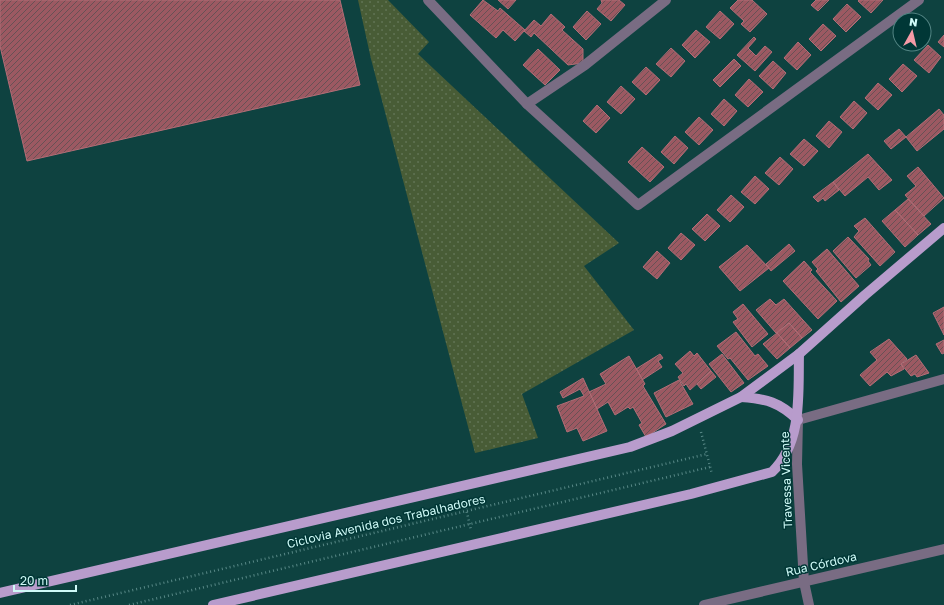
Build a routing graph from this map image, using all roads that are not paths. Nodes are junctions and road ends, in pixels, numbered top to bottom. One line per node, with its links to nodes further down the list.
1 (428, 0): 4 (street)
2 (666, 0): 4 (street)
3 (920, 0): 4 (street)
4 (527, 104)
5 (944, 228): 6 (main road)
6 (799, 354): 8 (main road); 9 (main road, Travessa Vicente)
7 (944, 378): 9 (street)
8 (741, 397): 9 (main road); 12 (main road)
9 (798, 420): 11 (street, Travessa Vicente); 13 (main road)
10 (944, 549): 11 (street, Rua Córdova)
11 (804, 582): 14 (street, Rua Córdova); 15 (street, Travessa Vicente)
12 (0, 593)
13 (213, 605)
14 (704, 605)
15 (809, 605)

